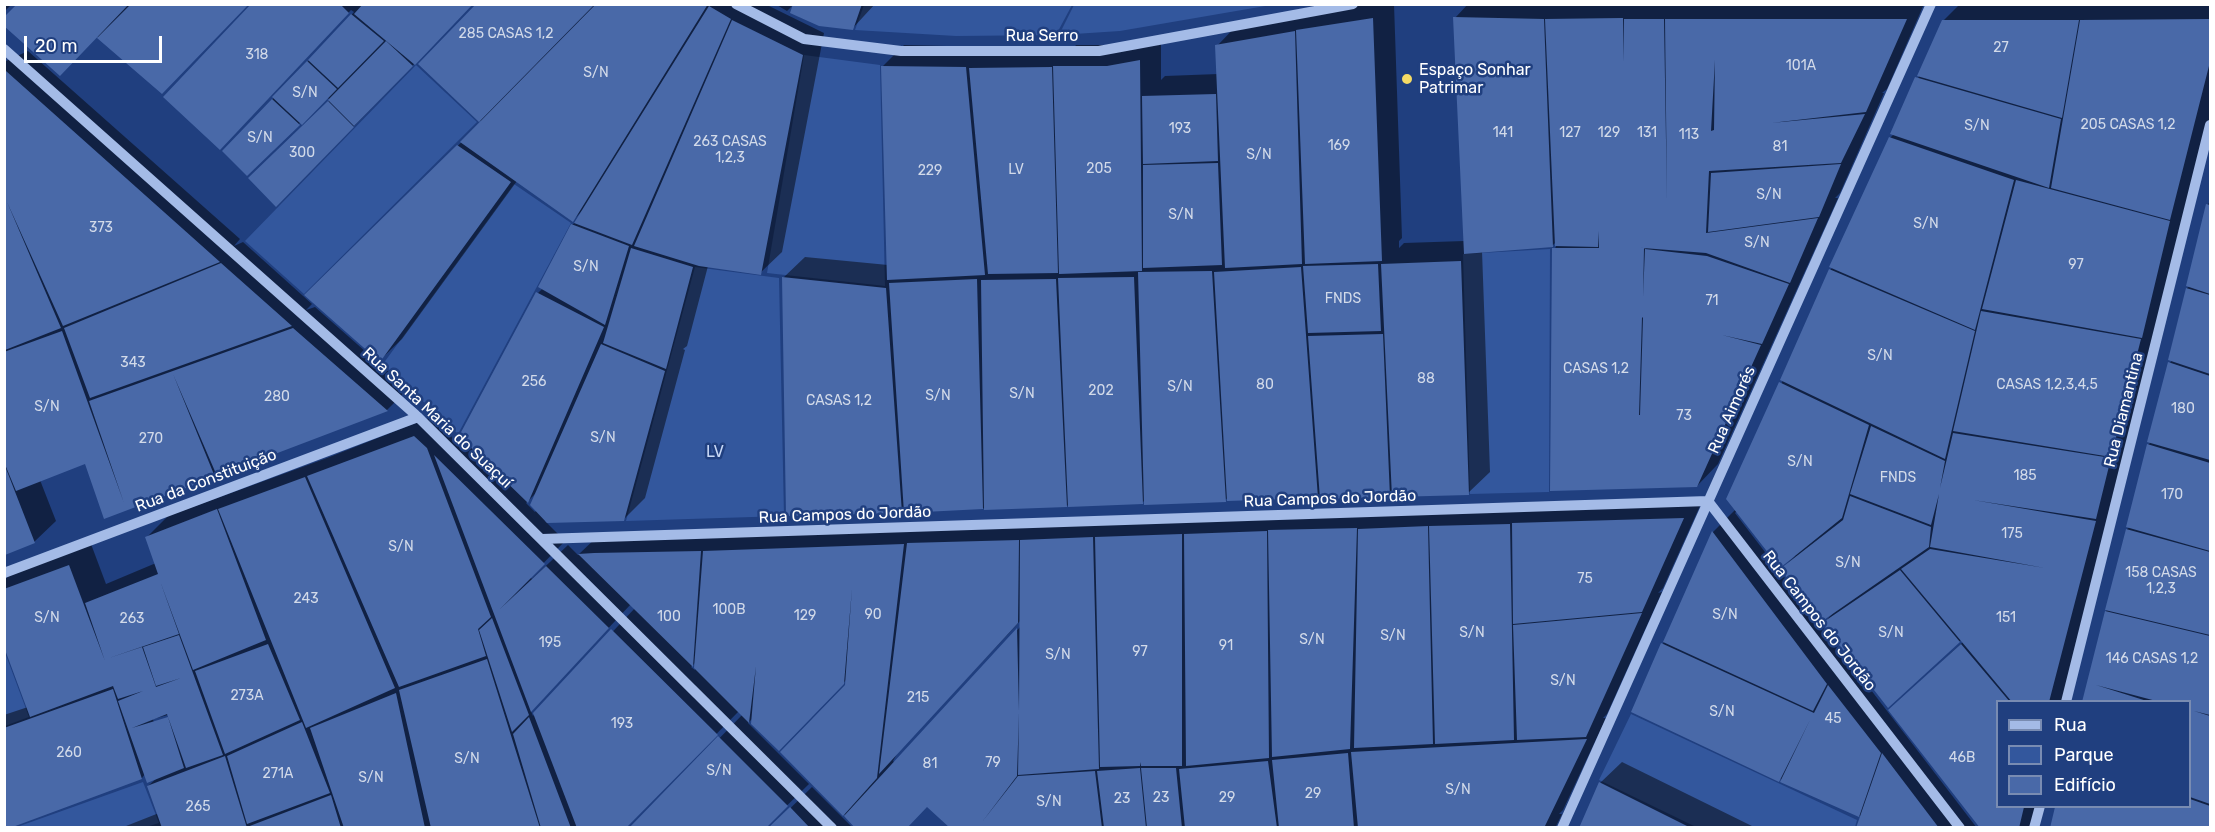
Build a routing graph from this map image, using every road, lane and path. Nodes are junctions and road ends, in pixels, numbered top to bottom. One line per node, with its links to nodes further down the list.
1 (736, 4): 2 (street, Rua Serro)
2 (1353, 4)
3 (1930, 4): 7 (street, Rua Aimorés)
4 (6, 51): 6 (street, Rua Santa Maria do Suaçuí)
5 (2211, 125): 10 (street, Rua Diamantina)
6 (418, 417): 8 (street, Rua Santa Maria do Suaçuí); 9 (street, Rua da Constituição)
7 (1708, 501): 8 (street, Rua Campos do Jordão); 13 (street, Rua Aimorés); 14 (street, Rua Campos do Jordão)
8 (542, 539): 12 (street, Rua Santa Maria do Suaçuí)
9 (4, 573)
10 (2067, 700)
11 (2040, 808): 15 (street)
12 (832, 828)
13 (1562, 828)
14 (1960, 828)
15 (2034, 828)

